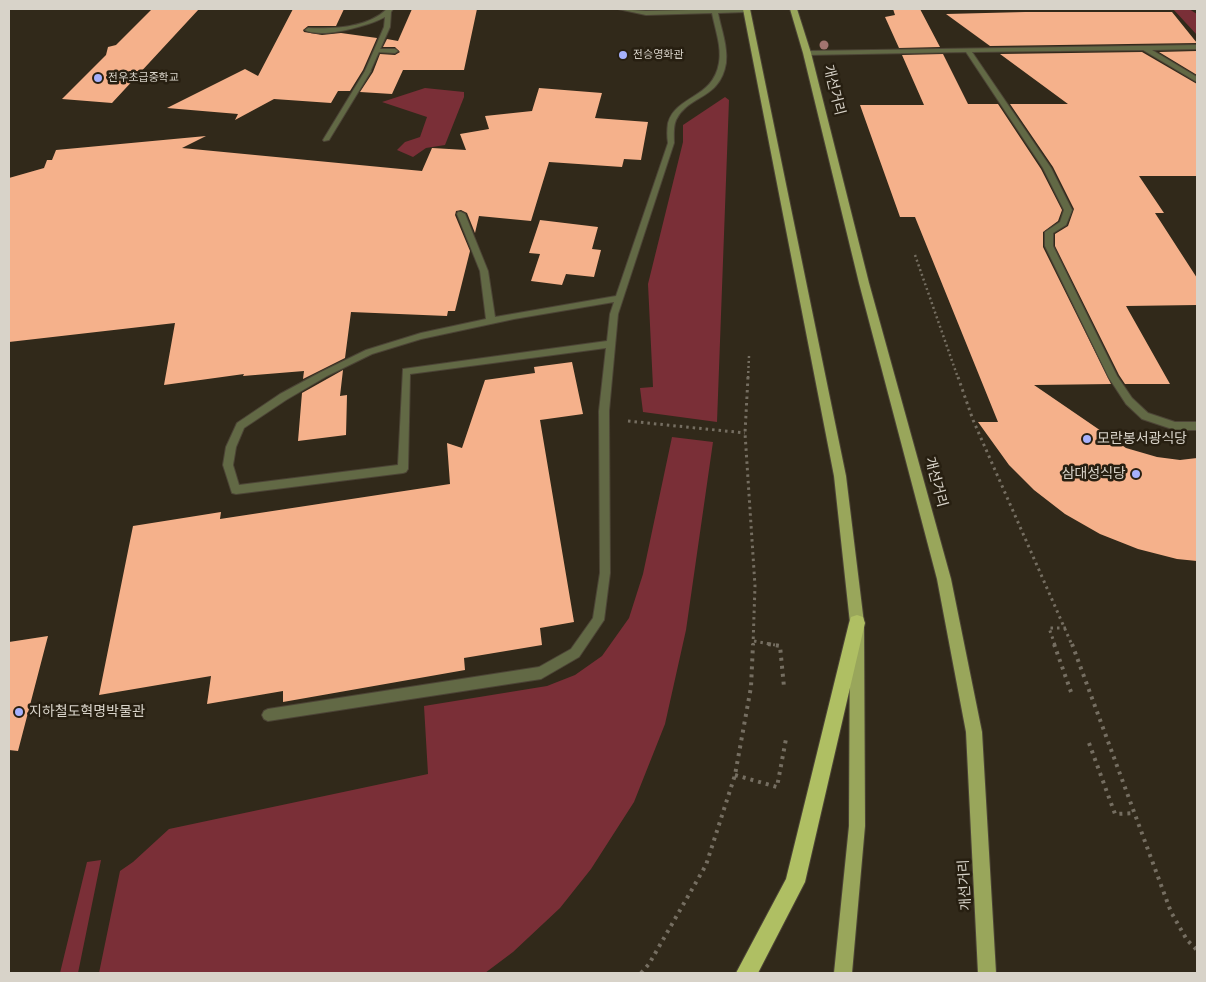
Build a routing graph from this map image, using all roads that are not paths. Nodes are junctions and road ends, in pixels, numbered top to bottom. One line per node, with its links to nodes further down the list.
1 (621, 9): 5 (street)
2 (746, 9): 5 (street); 20 (main road)
3 (793, 9): 12 (main road, 개선거리)
4 (389, 10): 6 (street); 9 (street)
5 (715, 12): 16 (street)
6 (308, 30)
7 (1197, 47): 8 (street)
8 (1144, 48): 11 (street); 13 (street)
9 (377, 51): 10 (street); 14 (street)
10 (395, 51)
11 (969, 52): 12 (street); 19 (street)
12 (807, 54): 24 (main road, 개선거리)
13 (1197, 80)
14 (326, 140)
15 (461, 214): 17 (street)
16 (619, 298): 17 (street); 18 (street)
17 (491, 321): 18 (street)
18 (611, 344): 21 (street)
19 (1197, 426)
20 (857, 623): 22 (highway); 23 (main road)
21 (268, 715)
22 (747, 973)
23 (843, 973)
24 (987, 973)

